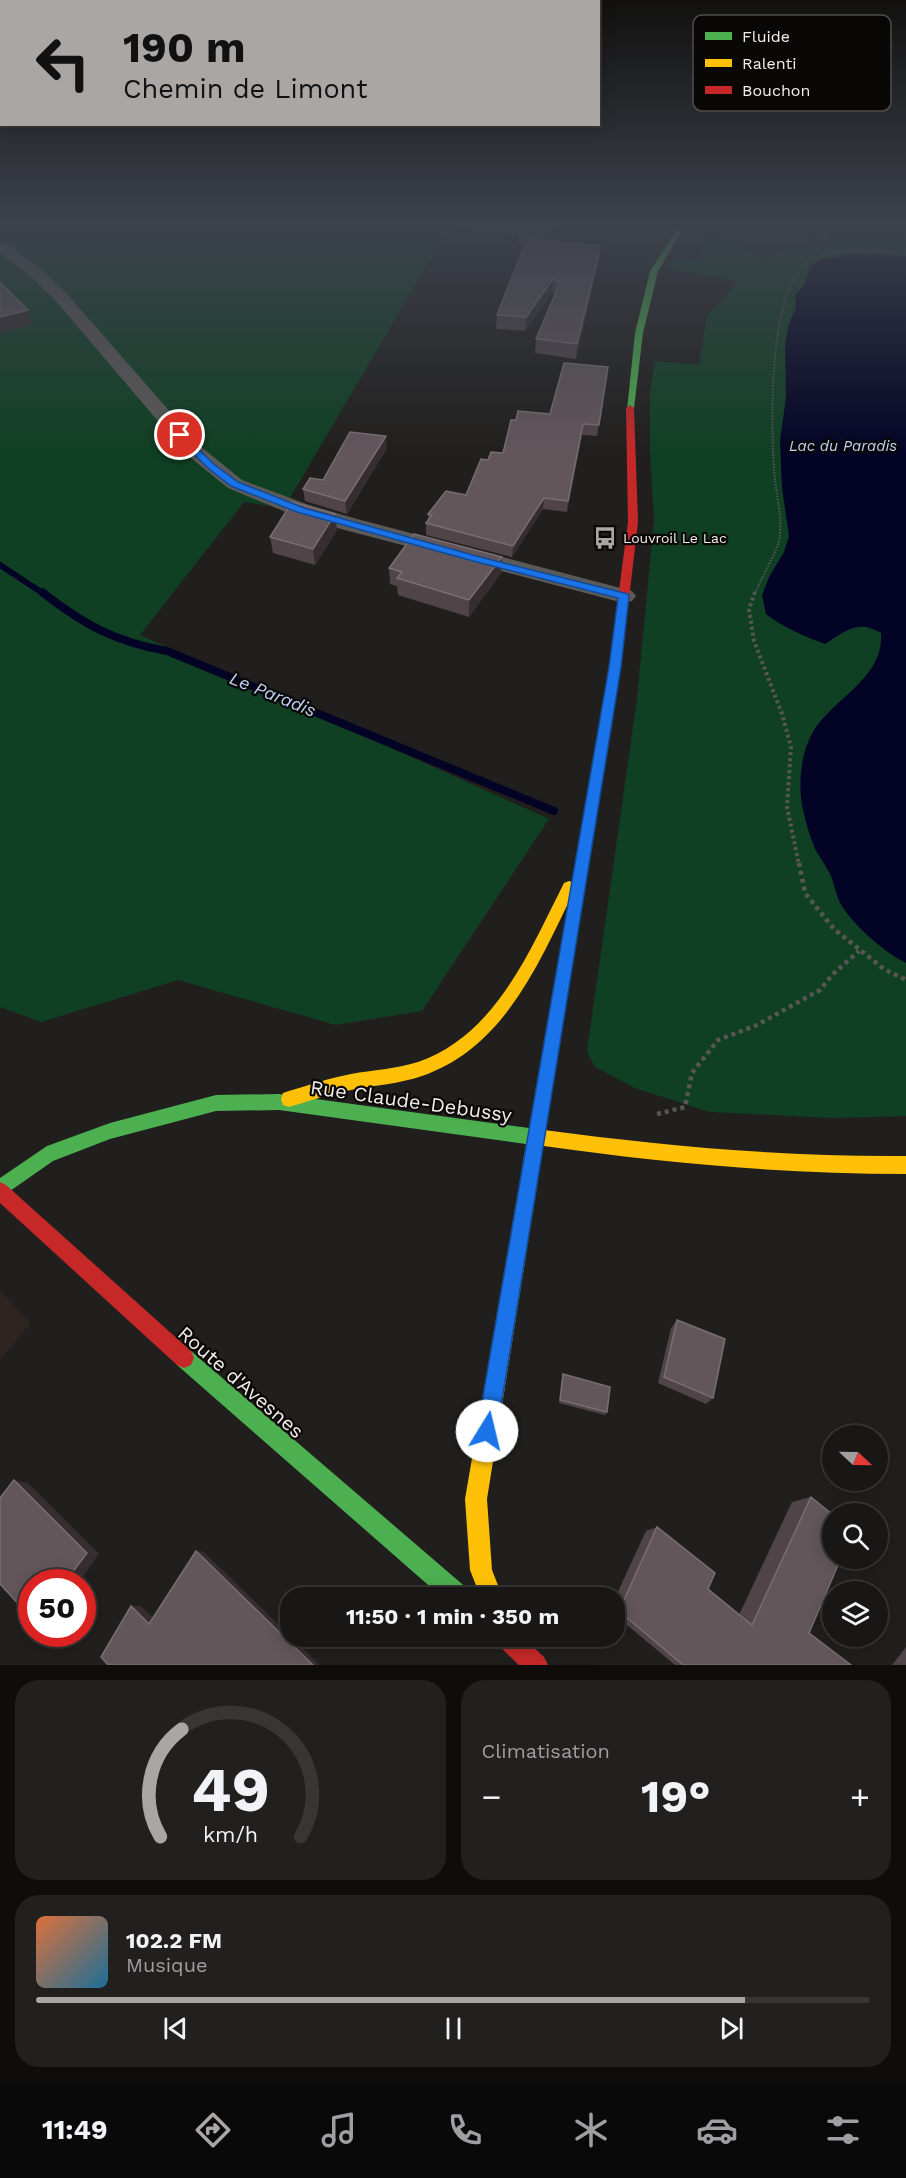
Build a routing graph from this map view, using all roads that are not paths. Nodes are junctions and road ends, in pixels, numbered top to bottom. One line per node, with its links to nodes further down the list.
1 (62, 299): 3 (street)
2 (647, 299): 3 (main road)
3 (624, 596): 4 (main road)
4 (582, 861): 5 (main road); 6 (main road)
5 (279, 1102): 6 (main road, Rue Claude-Debussy); 8 (main road, Rue Claude-Debussy)
6 (535, 1137): 7 (main road, Rue Claude-Debussy); 10 (main road)
7 (906, 1165)
8 (0, 1190): 9 (main road, Route d'Avesnes)
9 (448, 1587)
10 (488, 1587)
11 (506, 1647): 13 (main road)
12 (517, 1647): 14 (main road)
13 (504, 1657)
14 (536, 1665)

